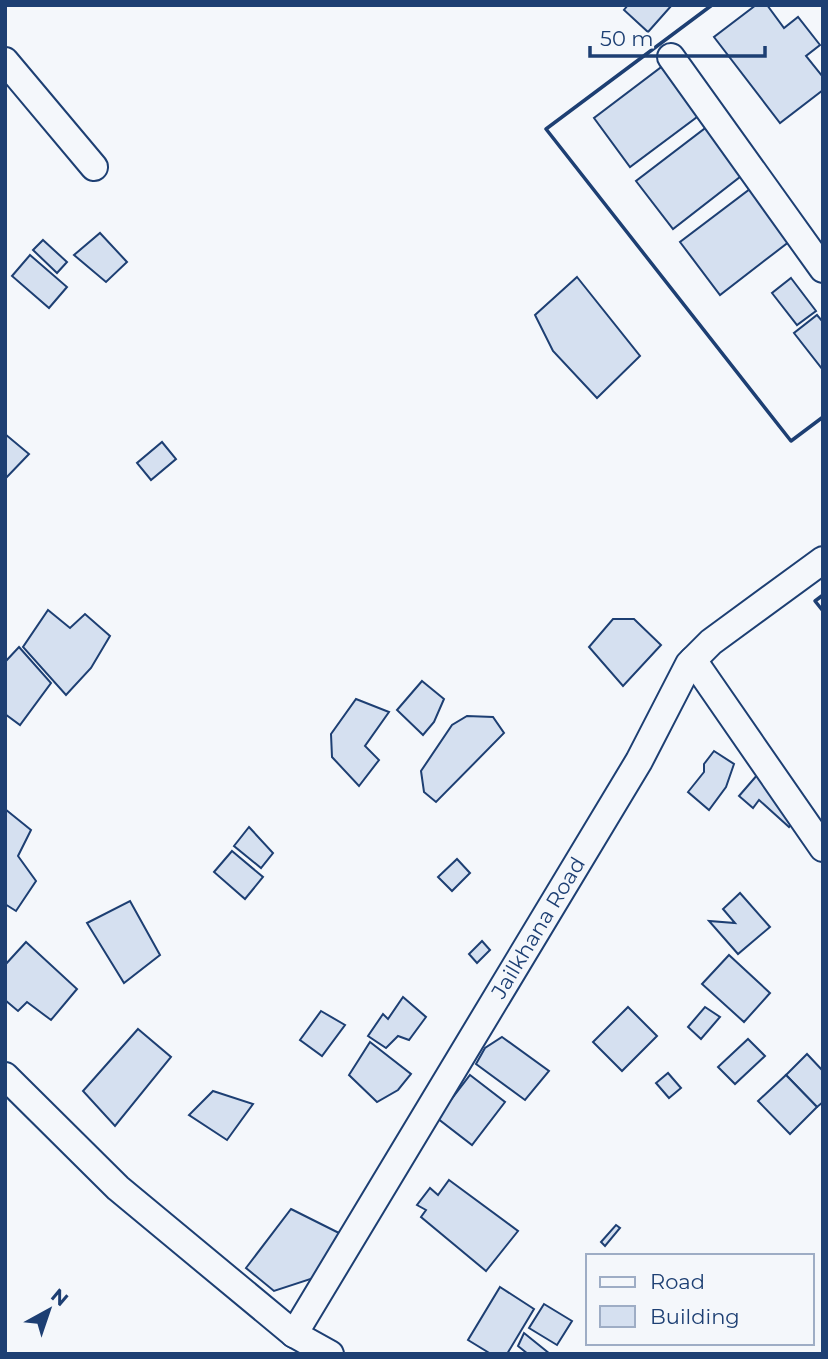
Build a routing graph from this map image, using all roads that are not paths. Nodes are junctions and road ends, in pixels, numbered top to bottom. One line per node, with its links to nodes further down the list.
1 (671, 57): 4 (street)
2 (5, 61): 3 (street)
3 (94, 167)
4 (823, 268)
5 (823, 560): 6 (street, Jailkhana Road)
6 (693, 660): 7 (street); 9 (street, Jailkhana Road)
7 (823, 848)
8 (5, 1076): 9 (street)
9 (294, 1334): 10 (street)
10 (330, 1354)

